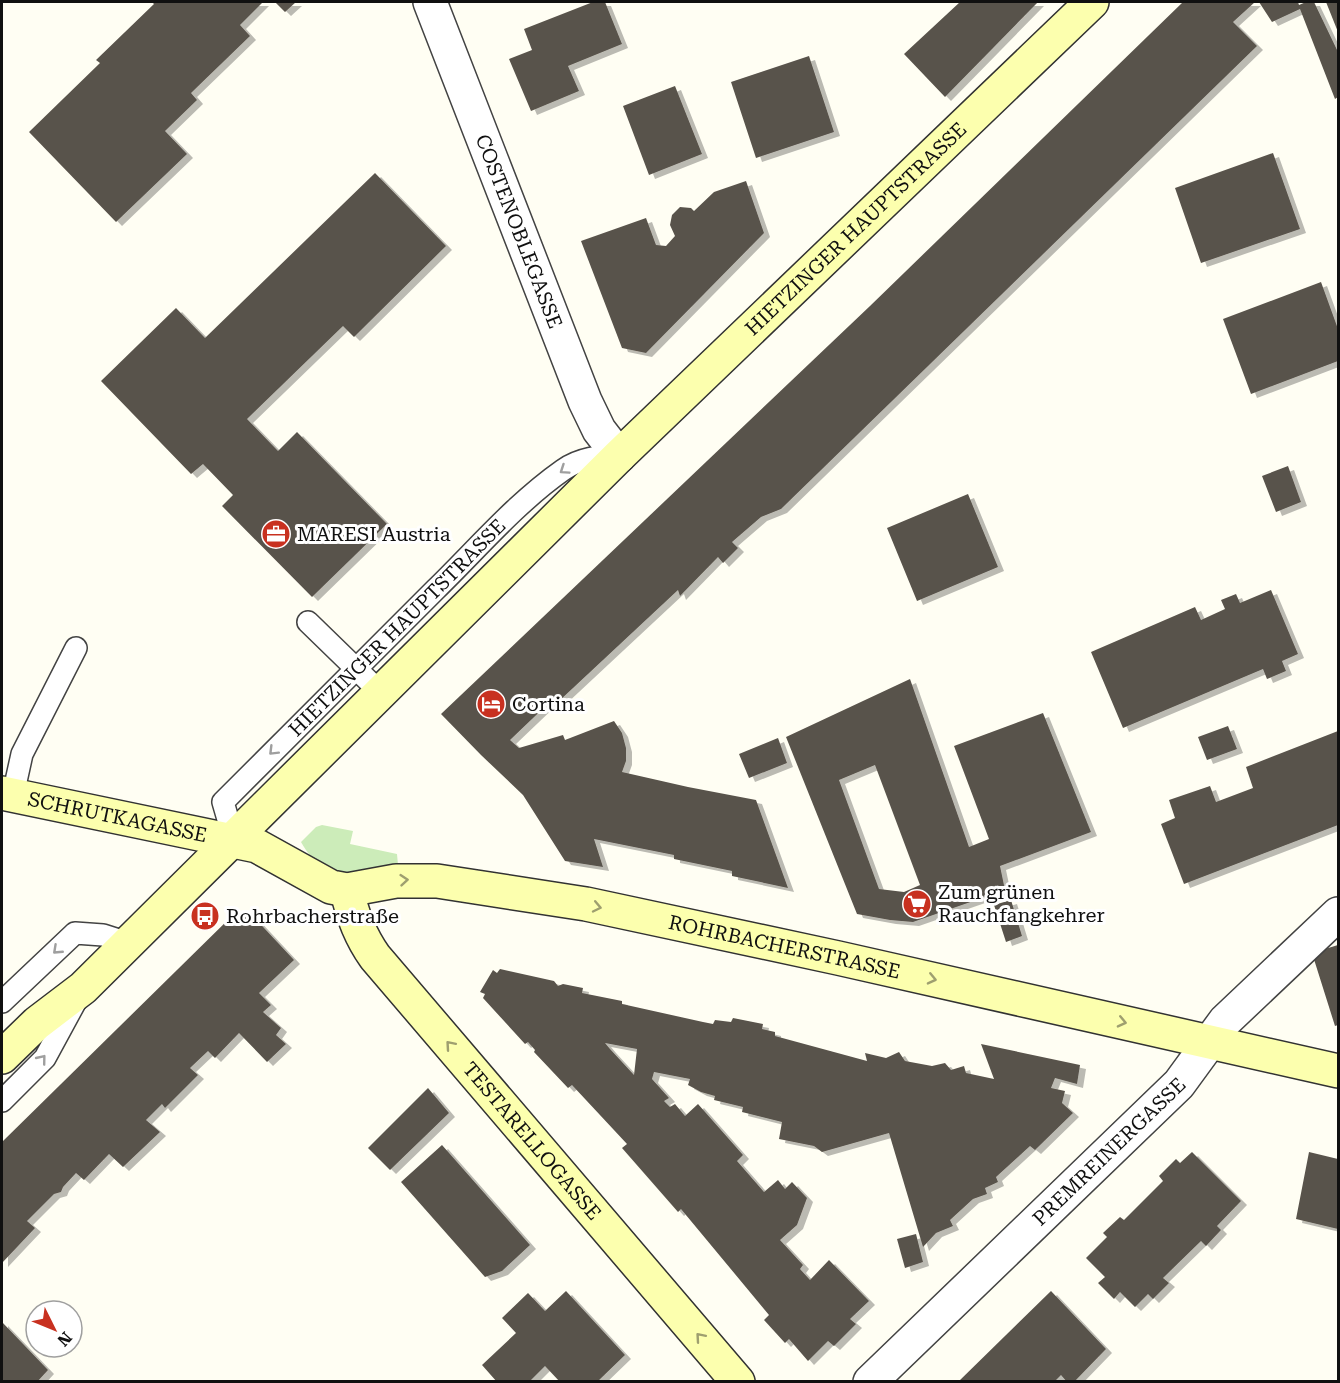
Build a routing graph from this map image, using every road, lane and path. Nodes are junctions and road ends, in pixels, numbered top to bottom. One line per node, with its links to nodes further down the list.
1 (430, 2): 3 (street, COSTENOBLEGASSE)
2 (1092, 2): 3 (street, HIETZINGER HAUPTSTRASSE)
3 (619, 456): 4 (lane, HIETZINGER HAUPTSTRASSE, one-way to 4); 5 (street, HIETZINGER HAUPTSTRASSE)
4 (516, 509): 5 (lane); 8 (lane, HIETZINGER HAUPTSTRASSE)
5 (541, 533): 9 (street, HIETZINGER HAUPTSTRASSE)
6 (308, 622): 8 (lane)
7 (76, 648): 10 (lane)
8 (356, 669): 9 (lane); 11 (lane, HIETZINGER HAUPTSTRASSE, one-way to 11)
9 (381, 693): 11 (street, HIETZINGER HAUPTSTRASSE)
10 (7, 794): 11 (street, SCHRUTKAGASSE)
11 (234, 840): 12 (street, ROHRBACHERSTRASSE); 14 (street, HIETZINGER HAUPTSTRASSE)
12 (347, 890): 17 (street, ROHRBACHERSTRASSE, one-way to 17); 21 (street, TESTARELLOGASSE, one-way to 12)
13 (1338, 914): 17 (street, PREMREINERGASSE)
14 (128, 943): 15 (street, HIETZINGER HAUPTSTRASSE); 16 (lane, one-way to 16)
15 (83, 988): 18 (street, HIETZINGER HAUPTSTRASSE); 20 (lane, HIETZINGER HAUPTSTRASSE, one-way to 15)
16 (2, 1002)
17 (1209, 1041): 19 (street, ROHRBACHERSTRASSE); 22 (street, PREMREINERGASSE)
18 (2, 1057)
19 (1338, 1071)
20 (2, 1101)
21 (738, 1382)
22 (870, 1382)

